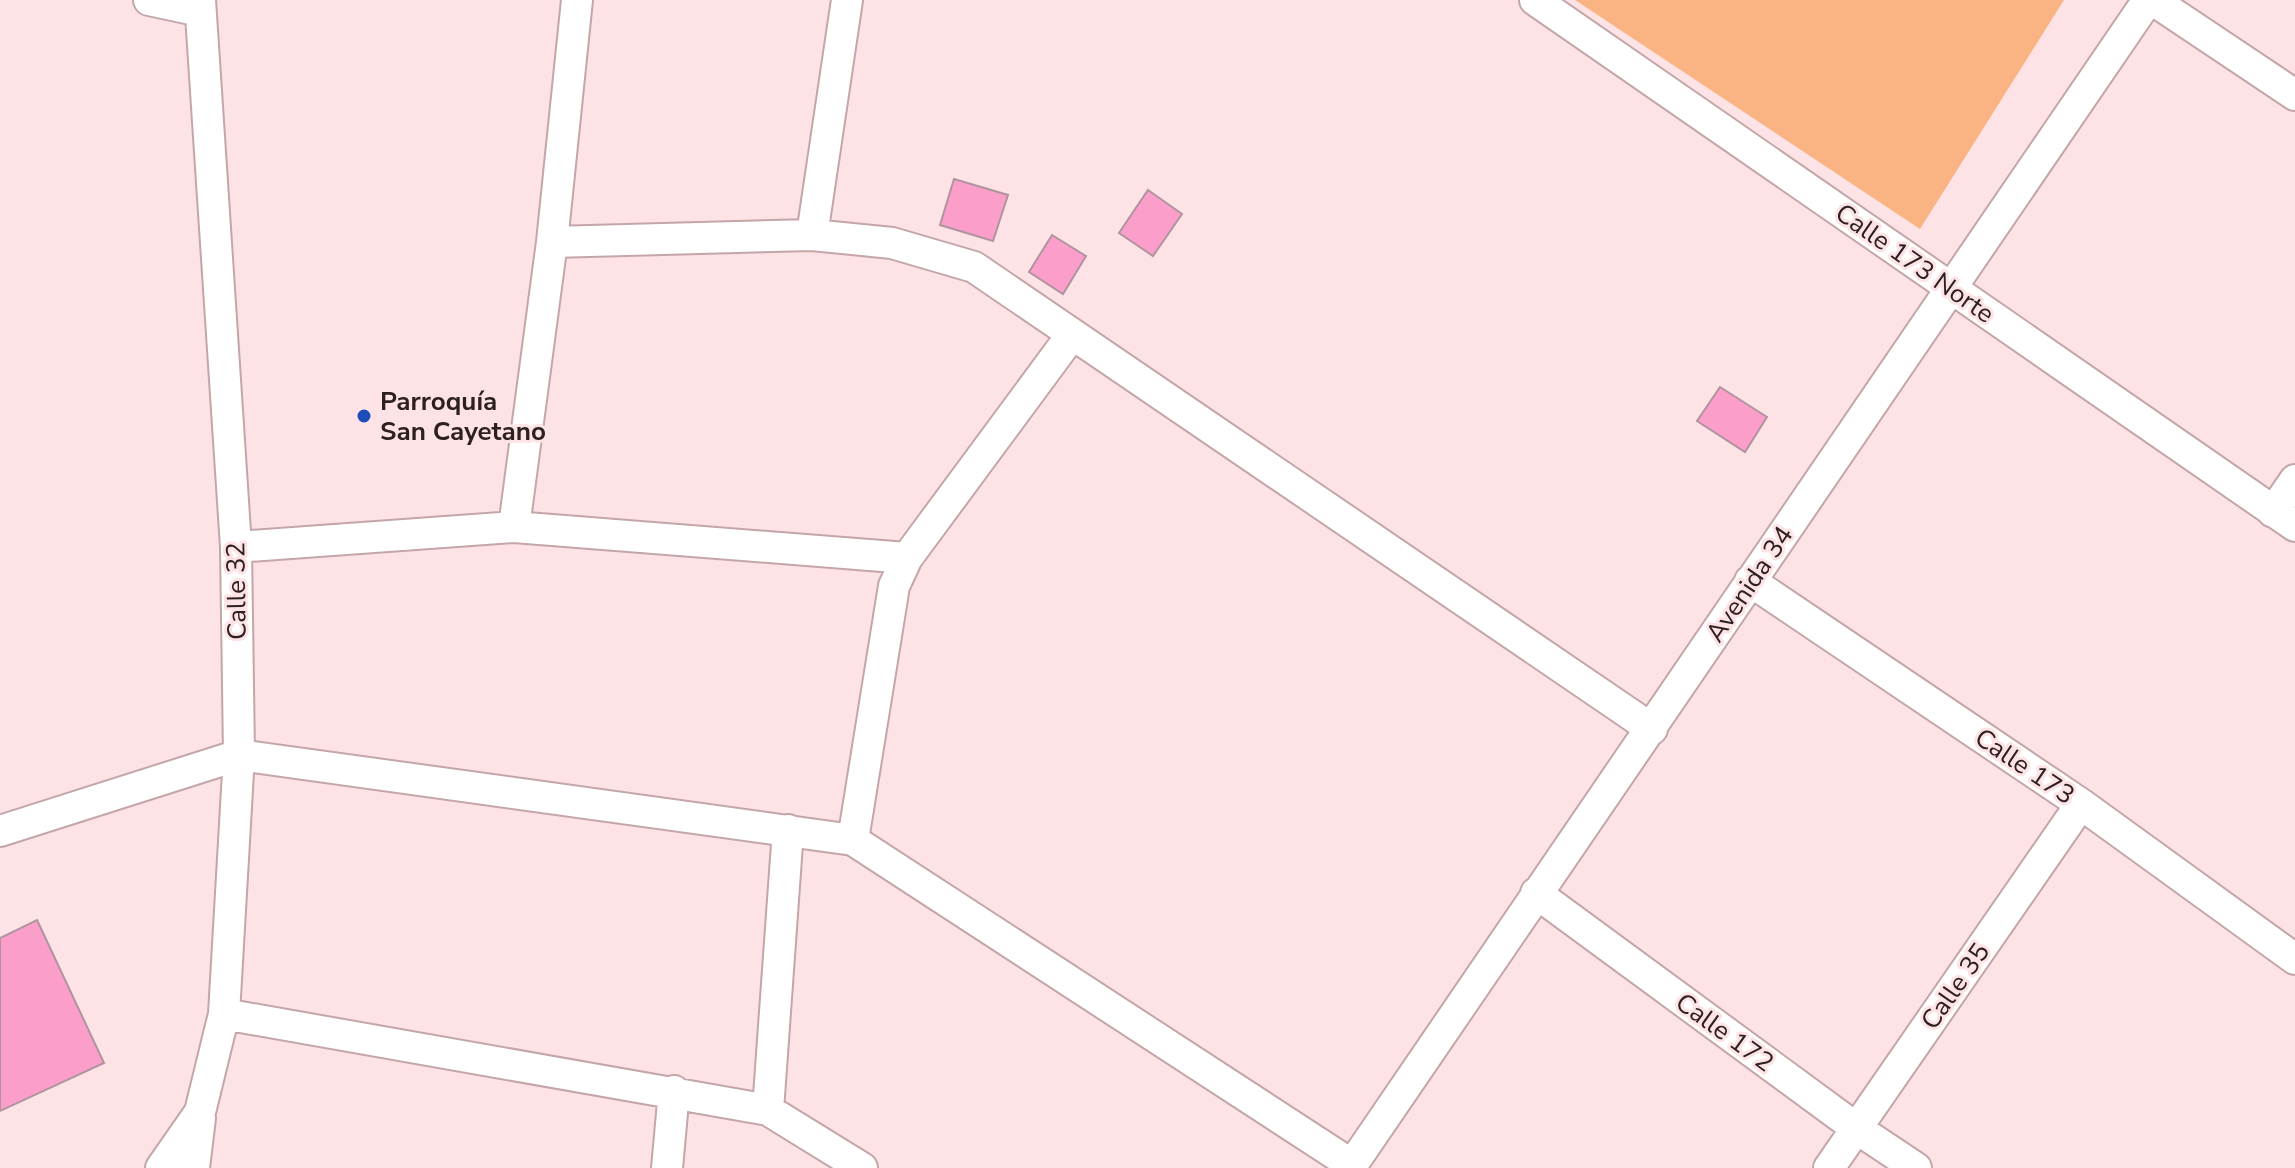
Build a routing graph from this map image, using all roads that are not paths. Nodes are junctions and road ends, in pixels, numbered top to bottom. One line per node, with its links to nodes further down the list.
1 (149, 0): 6 (street)
2 (577, 0): 9 (street)
3 (847, 0): 8 (street)
4 (1535, 0): 10 (street, Calle 173 Norte)
5 (2151, 0): 7 (street); 10 (street, Avenida 34)
6 (200, 5): 15 (street, Calle 32)
7 (2295, 95)
8 (812, 235): 9 (street); 11 (street)
9 (552, 242): 14 (street)
10 (1951, 288): 13 (street, Calle 173 Norte); 17 (street, Avenida 34)
11 (1071, 336): 16 (street); 18 (street)
12 (2295, 480): 13 (street)
13 (2284, 519)
14 (514, 527): 15 (street); 16 (street)
15 (236, 547): 19 (street, Calle 32)
16 (907, 558): 23 (street)
17 (1750, 581): 18 (street, Avenida 34); 20 (street, Calle 173)
18 (1652, 729): 24 (street, Avenida 34)
19 (239, 755): 21 (street); 22 (street); 26 (street, Calle 32)
20 (2081, 804): 25 (street, Calle 173); 30 (street, Calle 35)
21 (788, 830): 23 (street); 28 (street)
22 (0, 831)
23 (853, 840): 31 (street)
24 (1536, 893): 30 (street, Calle 172); 31 (street, Avenida 34)
25 (2295, 959)
26 (224, 1014): 27 (street); 29 (street, Calle 32)
27 (674, 1091): 28 (street); 34 (street)
28 (768, 1110): 35 (street)
29 (200, 1112): 32 (street, Calle 32); 33 (street)
30 (1856, 1128): 36 (street, Calle 35); 37 (street, Calle 172)
31 (1351, 1166)
32 (161, 1168)
33 (194, 1168)
34 (667, 1168)
35 (862, 1168)
36 (1829, 1168)
37 (1916, 1168)

